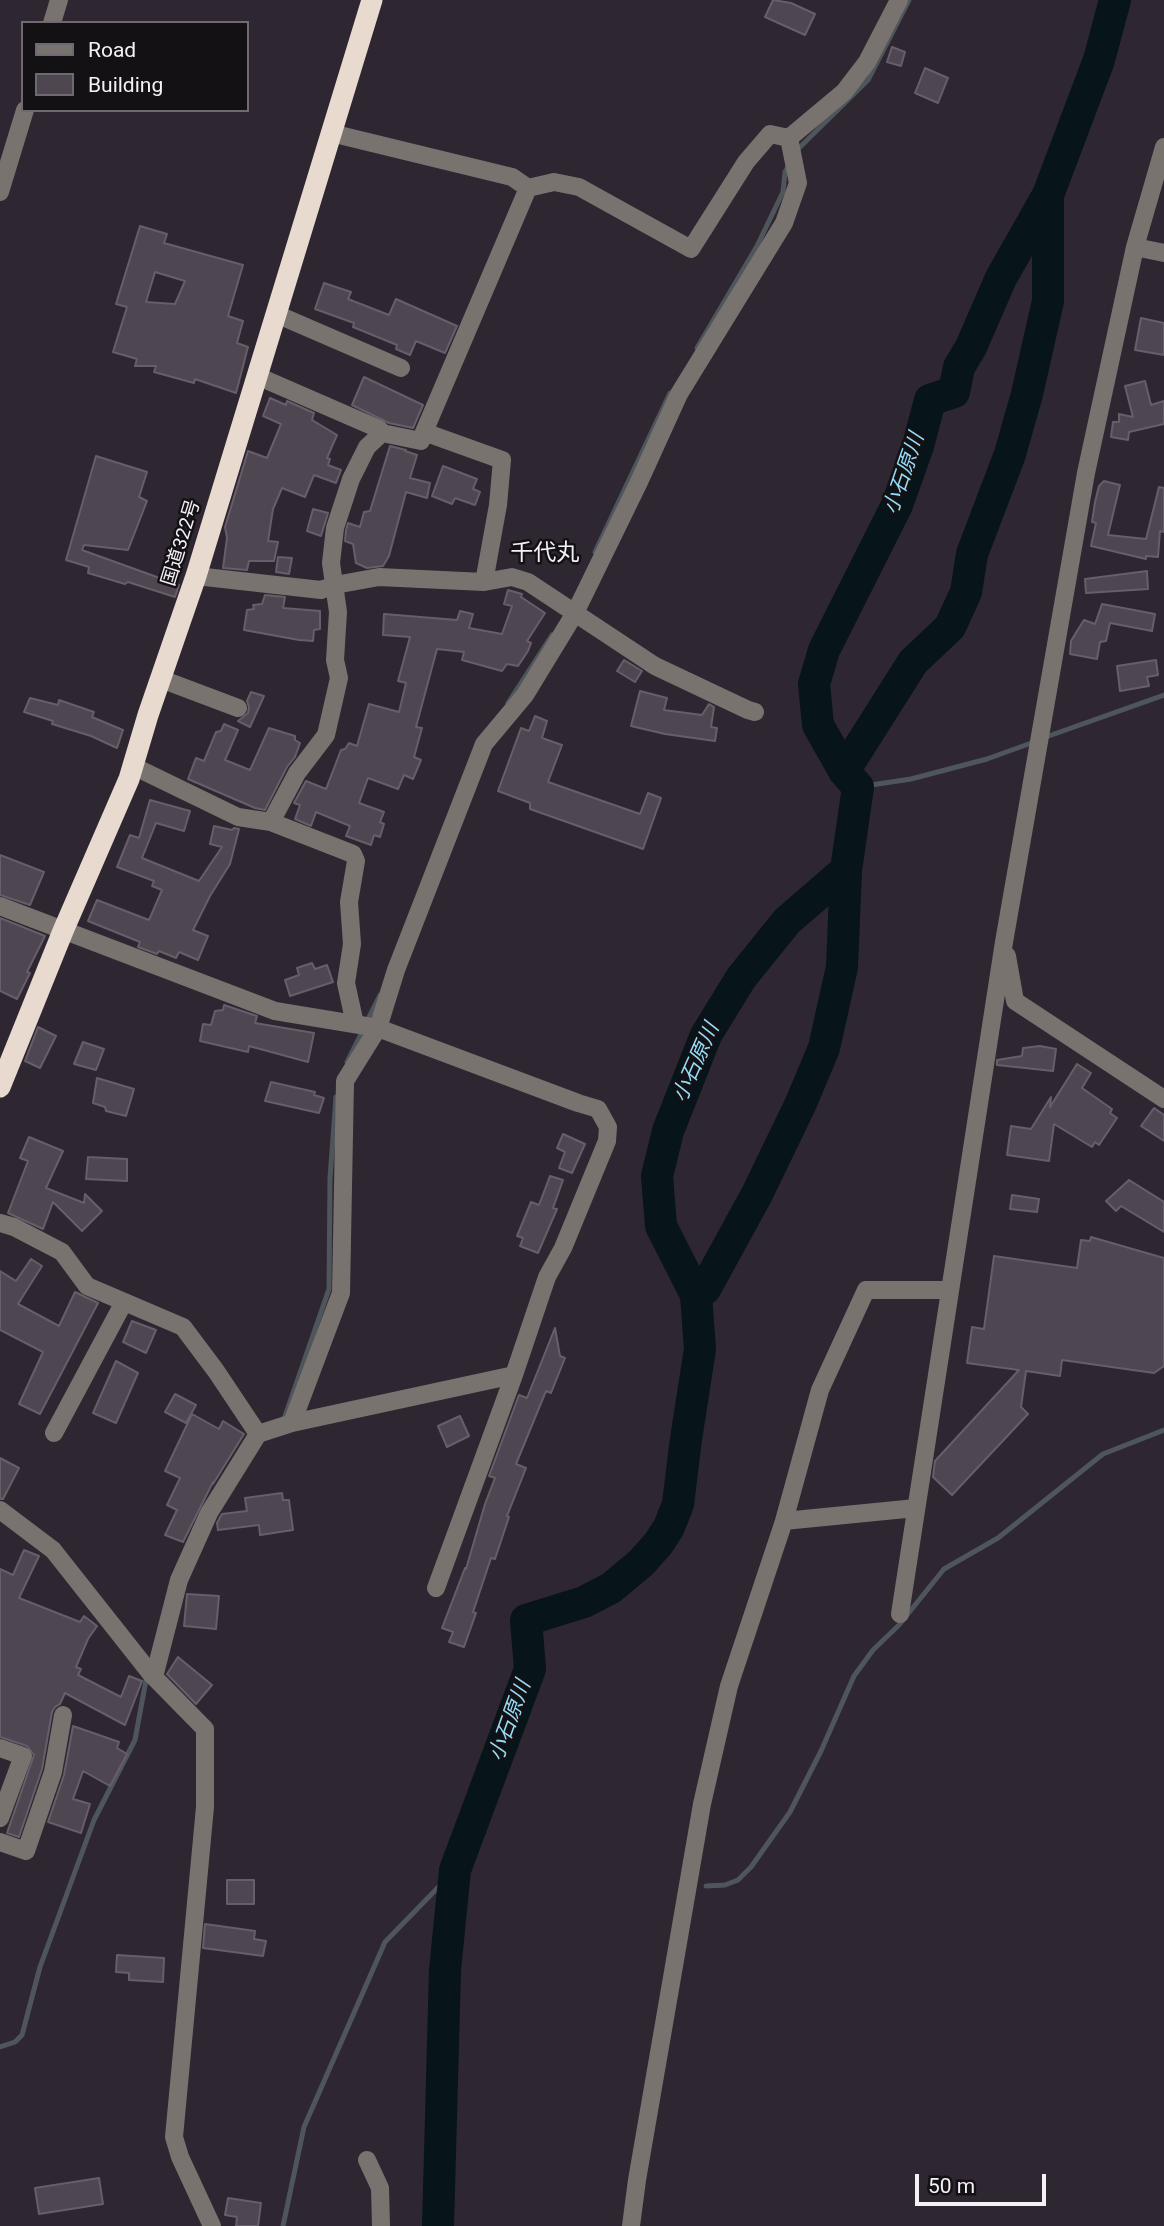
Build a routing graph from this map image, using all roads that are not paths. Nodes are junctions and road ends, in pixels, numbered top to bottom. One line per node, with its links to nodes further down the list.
1 (60, 0): 4 (street)
2 (372, 0): 6 (highway, 国道322号)
3 (899, 0): 8 (street)
4 (53, 21)
5 (24, 112): 10 (street)
6 (331, 133): 9 (street); 13 (highway, 国道322号)
7 (1164, 147): 11 (street)
8 (792, 151): 9 (street); 21 (street)
9 (528, 188): 16 (street)
10 (0, 192)
11 (1135, 247): 12 (street); 29 (street)
12 (1164, 253)
13 (276, 314): 14 (street); 15 (highway, 国道322号)
14 (401, 368)
15 (257, 376): 17 (street); 18 (highway, 国道322号)
16 (424, 432): 17 (street); 19 (street)
17 (382, 433): 20 (street)
18 (196, 576): 20 (street); 22 (highway, 国道322号)
19 (484, 582): 20 (street); 21 (street)
20 (335, 585): 26 (street)
21 (571, 609): 24 (street); 30 (street)
22 (161, 679): 23 (street); 25 (highway, 国道322号)
23 (238, 708)
24 (755, 712)
25 (133, 766): 26 (street); 28 (highway, 国道322号)
26 (271, 822): 30 (street)
27 (0, 906): 28 (street)
28 (63, 931): 30 (street); 31 (highway, 国道322号)
29 (1004, 942): 32 (street); 34 (street)
30 (366, 1026): 36 (street); 37 (street)
31 (0, 1087)
32 (1164, 1098)
33 (0, 1223): 35 (street)
34 (949, 1290): 40 (street); 42 (street)
35 (124, 1302): 38 (street); 39 (street)
36 (514, 1375): 37 (street); 43 (street)
37 (292, 1423): 38 (street)
38 (256, 1430): 45 (street)
39 (54, 1433)
40 (916, 1508): 42 (street); 44 (street)
41 (0, 1510): 45 (street)
42 (784, 1521): 53 (street)
43 (436, 1588)
44 (900, 1614)
45 (153, 1677): 51 (street)
46 (63, 1714): 49 (street)
47 (0, 1748): 48 (street)
48 (0, 1818)
49 (0, 1842)
50 (367, 2160): 52 (street)
51 (212, 2226)
52 (381, 2226)
53 (631, 2226)

